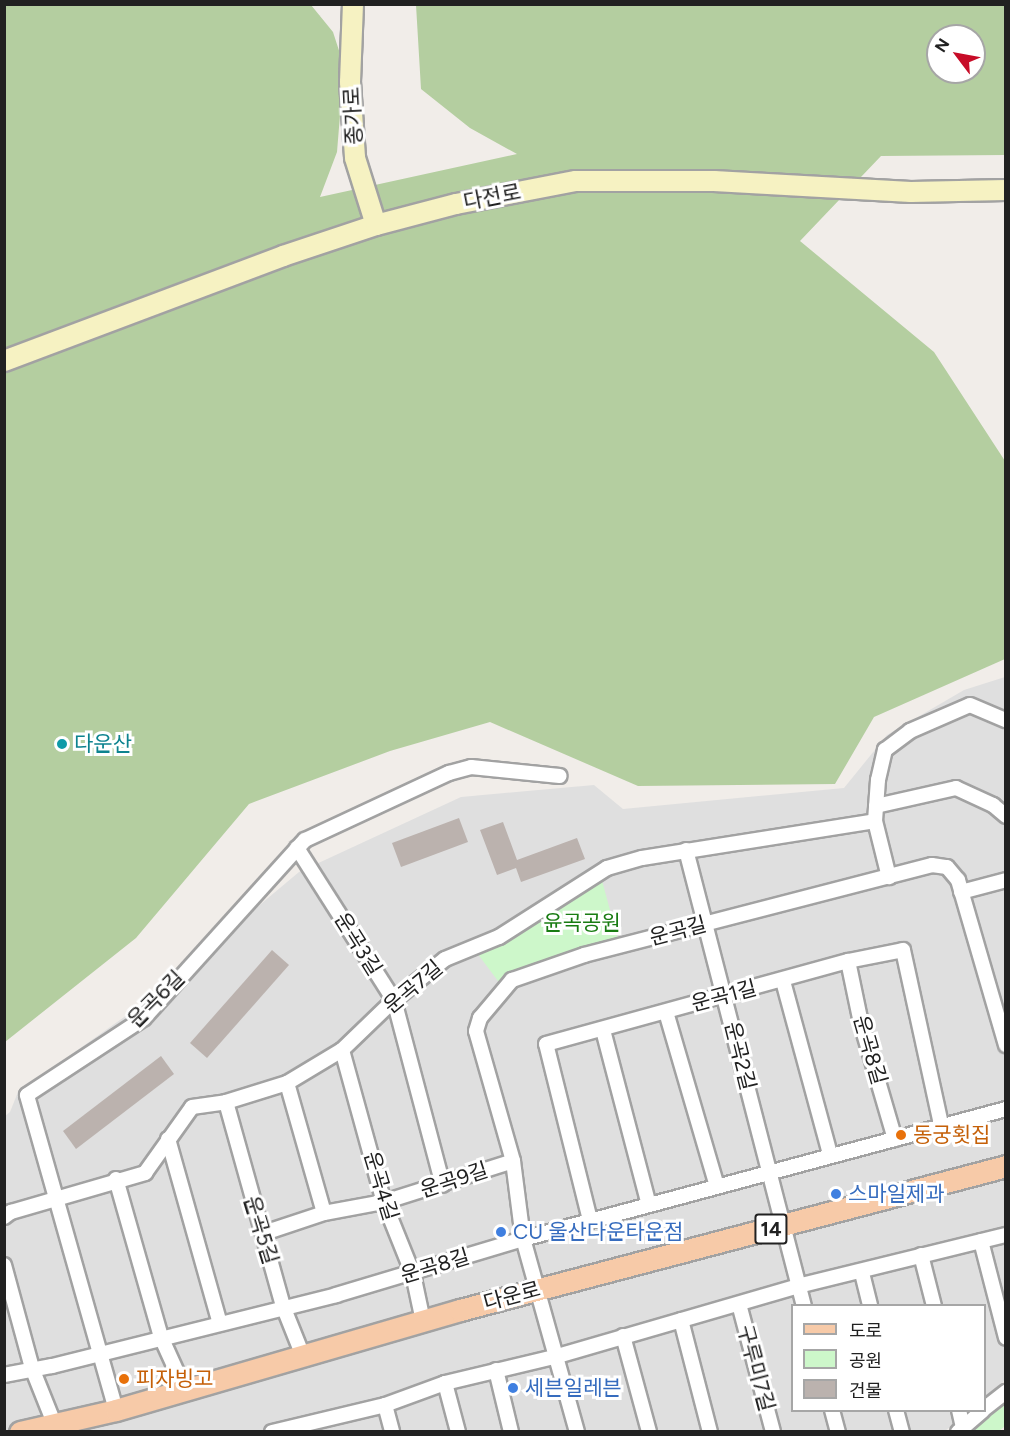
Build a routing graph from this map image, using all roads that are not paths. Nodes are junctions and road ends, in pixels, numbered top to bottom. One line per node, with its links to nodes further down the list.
1 (353, 4): 3 (main road, 종가로)
2 (1005, 190): 3 (main road, 다전로)
3 (376, 225): 4 (main road, 다전로)
4 (4, 361)
5 (1005, 720): 7 (street)
6 (560, 776): 10 (street, 운곡6길)
7 (876, 806): 8 (street); 9 (street)
8 (1005, 816)
9 (875, 821): 11 (street, 운곡7길); 12 (street)
10 (297, 848): 19 (street, 운곡3길); 37 (street, 운곡6길)
11 (686, 850): 15 (street, 운곡2길); 19 (street, 운곡7길)
12 (889, 877): 14 (street, 운곡길); 15 (street, 운곡길)
13 (1005, 880): 14 (street)
14 (961, 892): 22 (street, 운곡길)
15 (706, 924): 18 (street, 운곡2길); 31 (street, 운곡길)
16 (848, 961): 17 (street, 운곡1길); 27 (street, 운곡1길); 29 (street, 운곡8길)
17 (783, 981): 18 (street, 운곡1길); 30 (street)
18 (725, 996): 20 (street, 운곡1길); 33 (street, 운곡2길)
19 (394, 1000): 23 (street, 운곡7길); 35 (street, 운곡3길)
20 (666, 1012): 21 (street, 운곡1길); 36 (street)
21 (603, 1030): 39 (street); 42 (street, 운곡1길)
22 (1005, 1041)
23 (342, 1050): 24 (street, 운곡7길); 38 (street, 운곡4길)
24 (287, 1083): 25 (street, 운곡7길); 40 (street)
25 (226, 1102): 28 (street, 운곡7길); 44 (street, 운곡5길)
26 (1005, 1109): 27 (street, 운곡8길)
27 (941, 1125): 29 (street, 운곡8길)
28 (168, 1139): 34 (street, 운곡7길); 61 (street)
29 (895, 1139): 30 (street, 운곡8길)
30 (830, 1154): 33 (street, 운곡8길)
31 (513, 1161): 35 (street, 운곡9길); 46 (street, 운곡길)
32 (1005, 1166): 43 (main road, 다운로 / 14)
33 (769, 1171): 36 (street, 운곡8길); 43 (street, 운곡2길)
34 (116, 1179): 37 (street, 운곡7길); 63 (street)
35 (443, 1185): 38 (street, 운곡9길)
36 (717, 1186): 39 (street, 운곡8길)
37 (56, 1198): 41 (street, 운곡7길); 65 (street, 운곡6길)
38 (384, 1202): 40 (street, 운곡9길); 51 (street, 운곡4길)
39 (649, 1205): 42 (street, 운곡8길)
40 (324, 1213): 44 (street, 운곡9길)
41 (4, 1217)
42 (590, 1220): 46 (street, 운곡8길)
43 (785, 1226): 52 (street, 운곡2길); 53 (main road, 다운로 / 14)
44 (264, 1233): 58 (street, 운곡5길)
45 (1005, 1235): 47 (street, 구루미7길)
46 (523, 1239): 51 (street, 운곡8길); 53 (street, 운곡길)
47 (981, 1241): 48 (street, 구루미7길); 64 (street)
48 (921, 1255): 50 (street, 구루미7길); 57 (street)
49 (4, 1265): 68 (street)
50 (862, 1273): 52 (street, 구루미7길); 56 (street)
51 (413, 1274): 58 (street, 운곡8길); 59 (street, 운곡4길)
52 (798, 1286): 54 (street, 구루미7길); 55 (street, 운곡2길)
53 (536, 1289): 59 (main road, 다운로 / 14); 67 (street, 운곡길)
54 (739, 1304): 60 (street, 구루미7길); 92 (street, 구루미7길)
55 (804, 1304)
56 (870, 1304)
57 (934, 1304)
58 (283, 1306): 61 (street, 운곡8길); 66 (street, 운곡5길)
59 (423, 1320): 66 (main road, 다운로 / 14)
60 (681, 1320): 62 (street, 구루미7길); 91 (street)
61 (219, 1322): 63 (street, 운곡8길)
62 (623, 1336): 67 (street, 구루미7길); 90 (street)
63 (161, 1337): 65 (street, 운곡8길); 72 (street)
64 (1005, 1338)
65 (103, 1354): 68 (street, 운곡8길); 76 (street, 운곡6길)
66 (303, 1356): 72 (main road, 다운로 / 14)
67 (554, 1357): 69 (street, 구루미7길); 89 (street, 운곡길)
68 (32, 1368): 70 (street, 운곡8길); 81 (street)
69 (495, 1370): 71 (street, 구루미7길); 88 (street)
70 (4, 1375)
71 (445, 1383): 74 (street, 구루미7길); 87 (street)
72 (185, 1390): 76 (main road, 다운로 / 14)
73 (1005, 1392): 75 (street)
74 (385, 1405): 82 (street, 구루미7길); 86 (street)
75 (986, 1408)
76 (116, 1410): 81 (main road, 다운로 / 14)
77 (833, 1412): 93 (street)
78 (897, 1412): 94 (street)
79 (959, 1412): 83 (street)
80 (982, 1412): 83 (street)
81 (54, 1424): 84 (main road, 다운로 / 14)
82 (316, 1426): 85 (street, 구루미7길)
83 (961, 1429)
84 (20, 1431)
85 (272, 1431)
86 (392, 1431)
87 (458, 1431)
88 (511, 1431)
89 (577, 1431)
90 (650, 1431)
91 (710, 1431)
92 (773, 1431)
93 (838, 1431)
94 (902, 1431)

